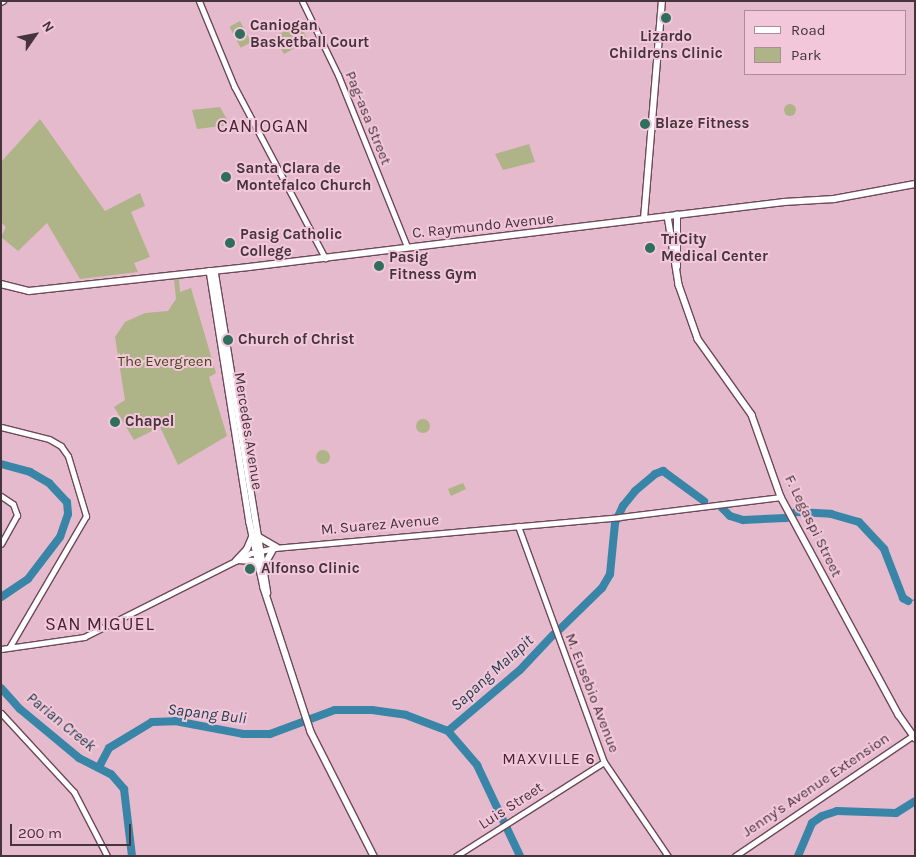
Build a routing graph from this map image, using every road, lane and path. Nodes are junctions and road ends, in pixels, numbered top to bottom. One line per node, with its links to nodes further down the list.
1 (199, 1): 9 (street)
2 (302, 1): 8 (street, Pag-asa Street)
3 (662, 1): 7 (main road)
4 (915, 184): 5 (main road, C. Raymundo Avenue)
5 (677, 215): 6 (main road, C. Raymundo Avenue); 10 (main road, F. Legaspi Street)
6 (668, 216): 7 (main road, C. Raymundo Avenue); 10 (main road, F. Legaspi Street)
7 (644, 219): 8 (main road, C. Raymundo Avenue)
8 (407, 247): 9 (main road, C. Raymundo Avenue)
9 (325, 258): 11 (main road, C. Raymundo Avenue)
10 (677, 267): 15 (main road, F. Legaspi Street)
11 (212, 271): 12 (main road, C. Raymundo Avenue); 17 (main road, Mercedes Avenue)
12 (1, 283)
13 (1, 427): 23 (street)
14 (1, 496): 18 (street)
15 (781, 497): 16 (street, M. Suarez Avenue); 26 (main road, F. Legaspi Street)
16 (518, 526): 19 (street, M. Suarez Avenue); 27 (street, M. Eusebio Avenue)
17 (256, 536): 19 (main road); 20 (main road, Mercedes Avenue); 21 (main road)
18 (1, 544)
19 (275, 548): 20 (street, M. Suarez Avenue); 22 (main road)
20 (259, 551): 21 (street, M. Suarez Avenue); 22 (main road, Mercedes Avenue)
21 (237, 561): 22 (main road); 23 (street, M. Suarez Avenue)
22 (262, 566): 29 (main road, Mercedes Avenue)
23 (10, 646): 24 (street, M. Suarez Avenue)
24 (1, 649)
25 (1, 713): 28 (street)
26 (914, 736): 32 (street, Jenny's Avenue Extension)
27 (604, 762): 30 (street, Luis Street); 31 (street, M. Eusebio Avenue)
28 (107, 856)
29 (374, 856)
30 (456, 856)
31 (668, 856)
32 (735, 856)

